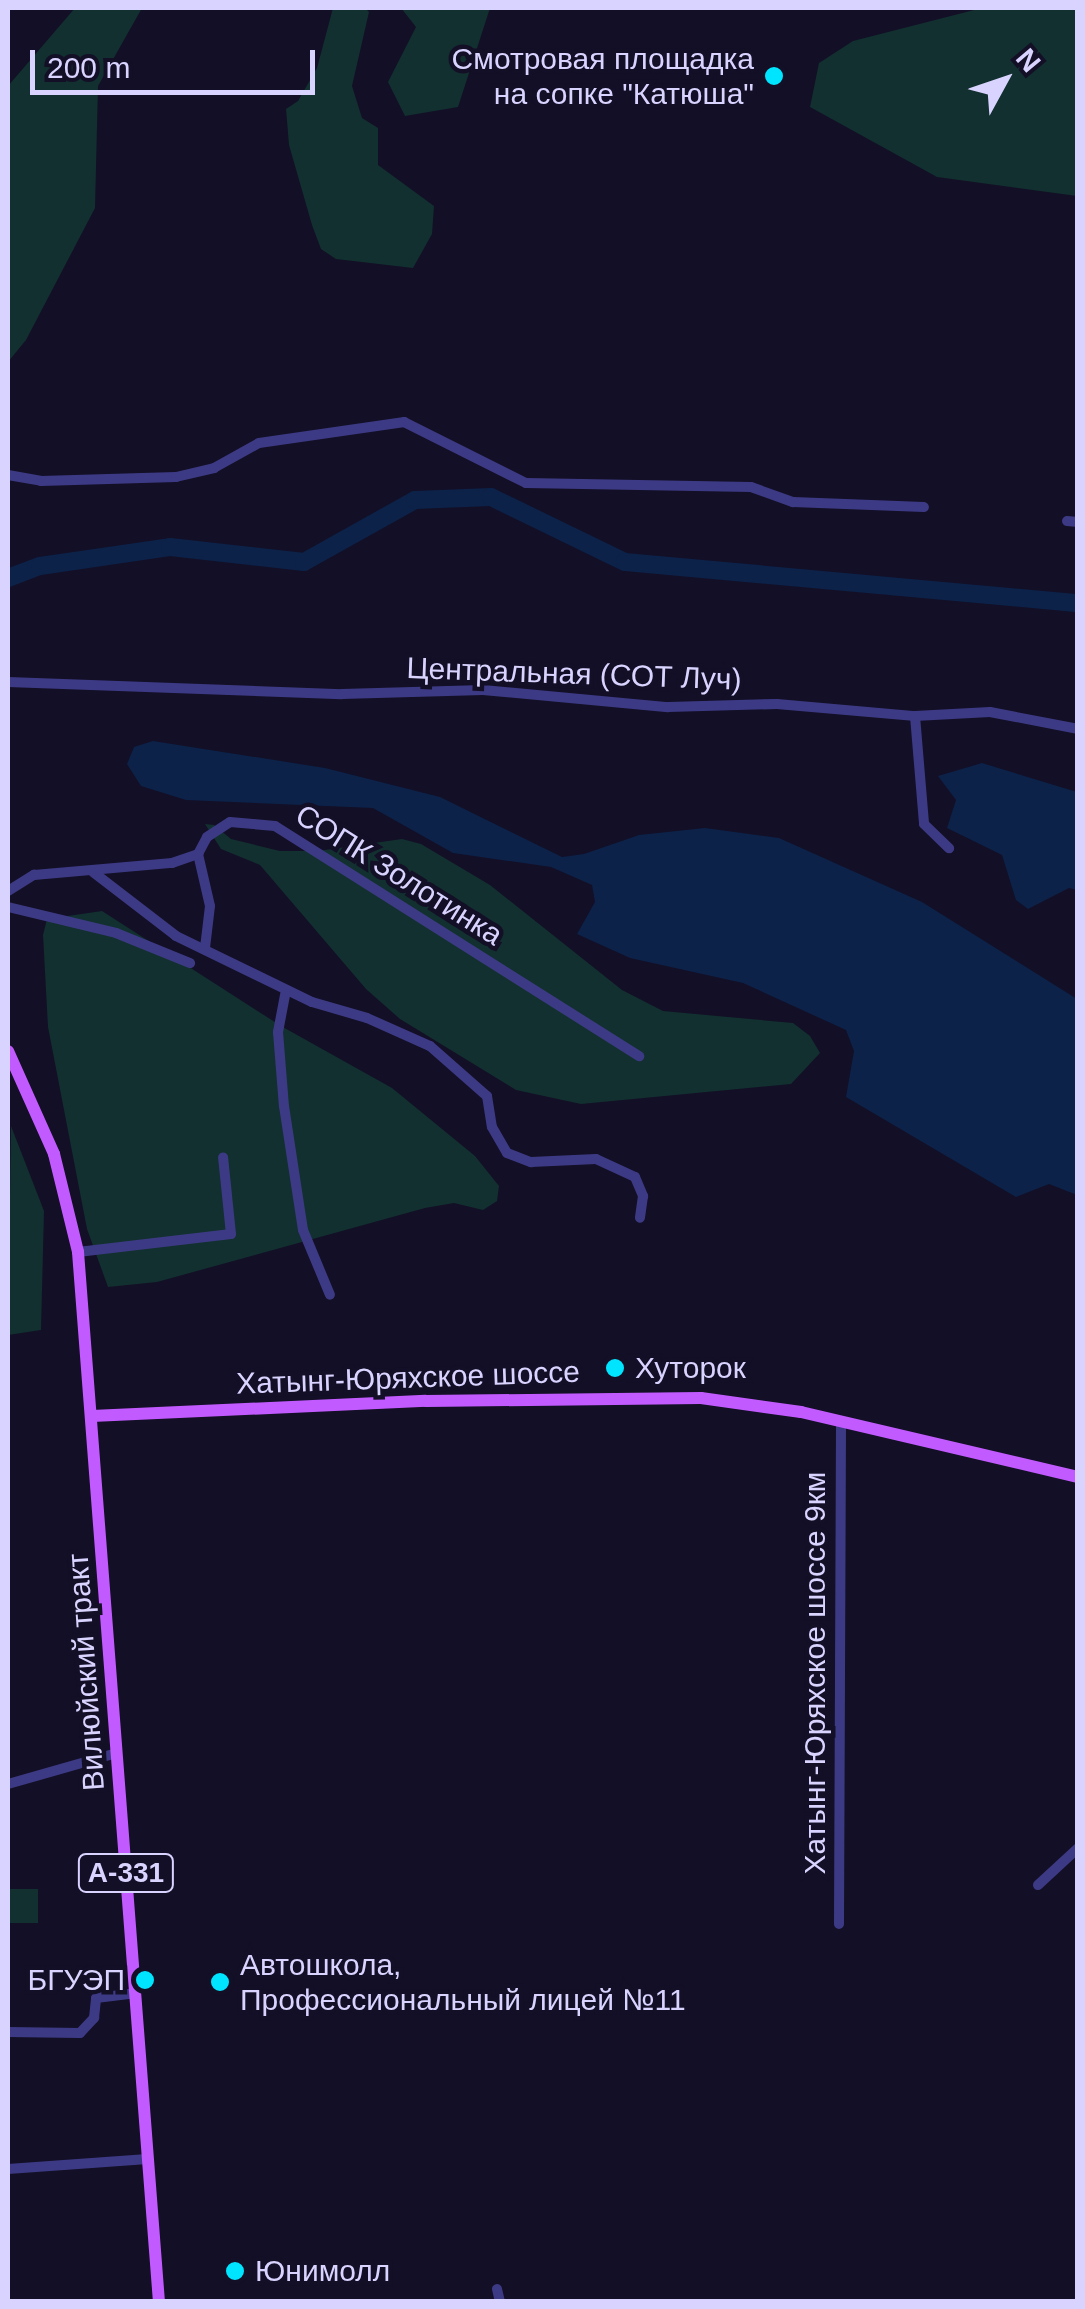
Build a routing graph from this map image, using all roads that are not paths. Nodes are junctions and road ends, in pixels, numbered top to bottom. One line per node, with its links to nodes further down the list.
1 (8, 475): 2 (street)
2 (924, 506)
3 (8, 682): 4 (street, Центральная (СОТ Луч))
4 (915, 716): 5 (street, Центральная (СОТ Луч)); 6 (street)
5 (1078, 730)
6 (949, 848)
7 (198, 854): 8 (street, СОПК Золотинка); 11 (street); 15 (street, СОПК Золотинка)
8 (93, 872): 9 (street, СОПК Золотинка); 11 (street)
9 (8, 891)
10 (8, 906): 12 (street)
11 (205, 948): 13 (street)
12 (190, 964)
13 (286, 990): 17 (street); 19 (street)
14 (8, 1050): 18 (main road, Вилюйский тракт / А-331)
15 (638, 1056)
16 (223, 1157): 18 (street)
17 (640, 1218)
18 (78, 1252): 20 (main road, Вилюйский тракт / А-331)
19 (330, 1295)
20 (92, 1416): 21 (main road, Хатынг-Юряхское шоссе); 23 (main road, Вилюйский тракт / А-331)
21 (841, 1422): 22 (main road, Хатынг-Юряхское шоссе); 27 (street, Хатынг-Юряхское шоссе 9км)
22 (1078, 1477)
23 (117, 1753): 24 (street); 28 (main road, Вилюйский тракт / А-331)
24 (8, 1784)
25 (1078, 1848): 26 (street)
26 (1038, 1885)
27 (839, 1924)
28 (135, 1993): 29 (street); 30 (main road, Вилюйский тракт / А-331)
29 (8, 2032)
30 (148, 2160): 31 (street); 32 (main road, Вилюйский тракт / А-331)
31 (8, 2169)
32 (159, 2302)

